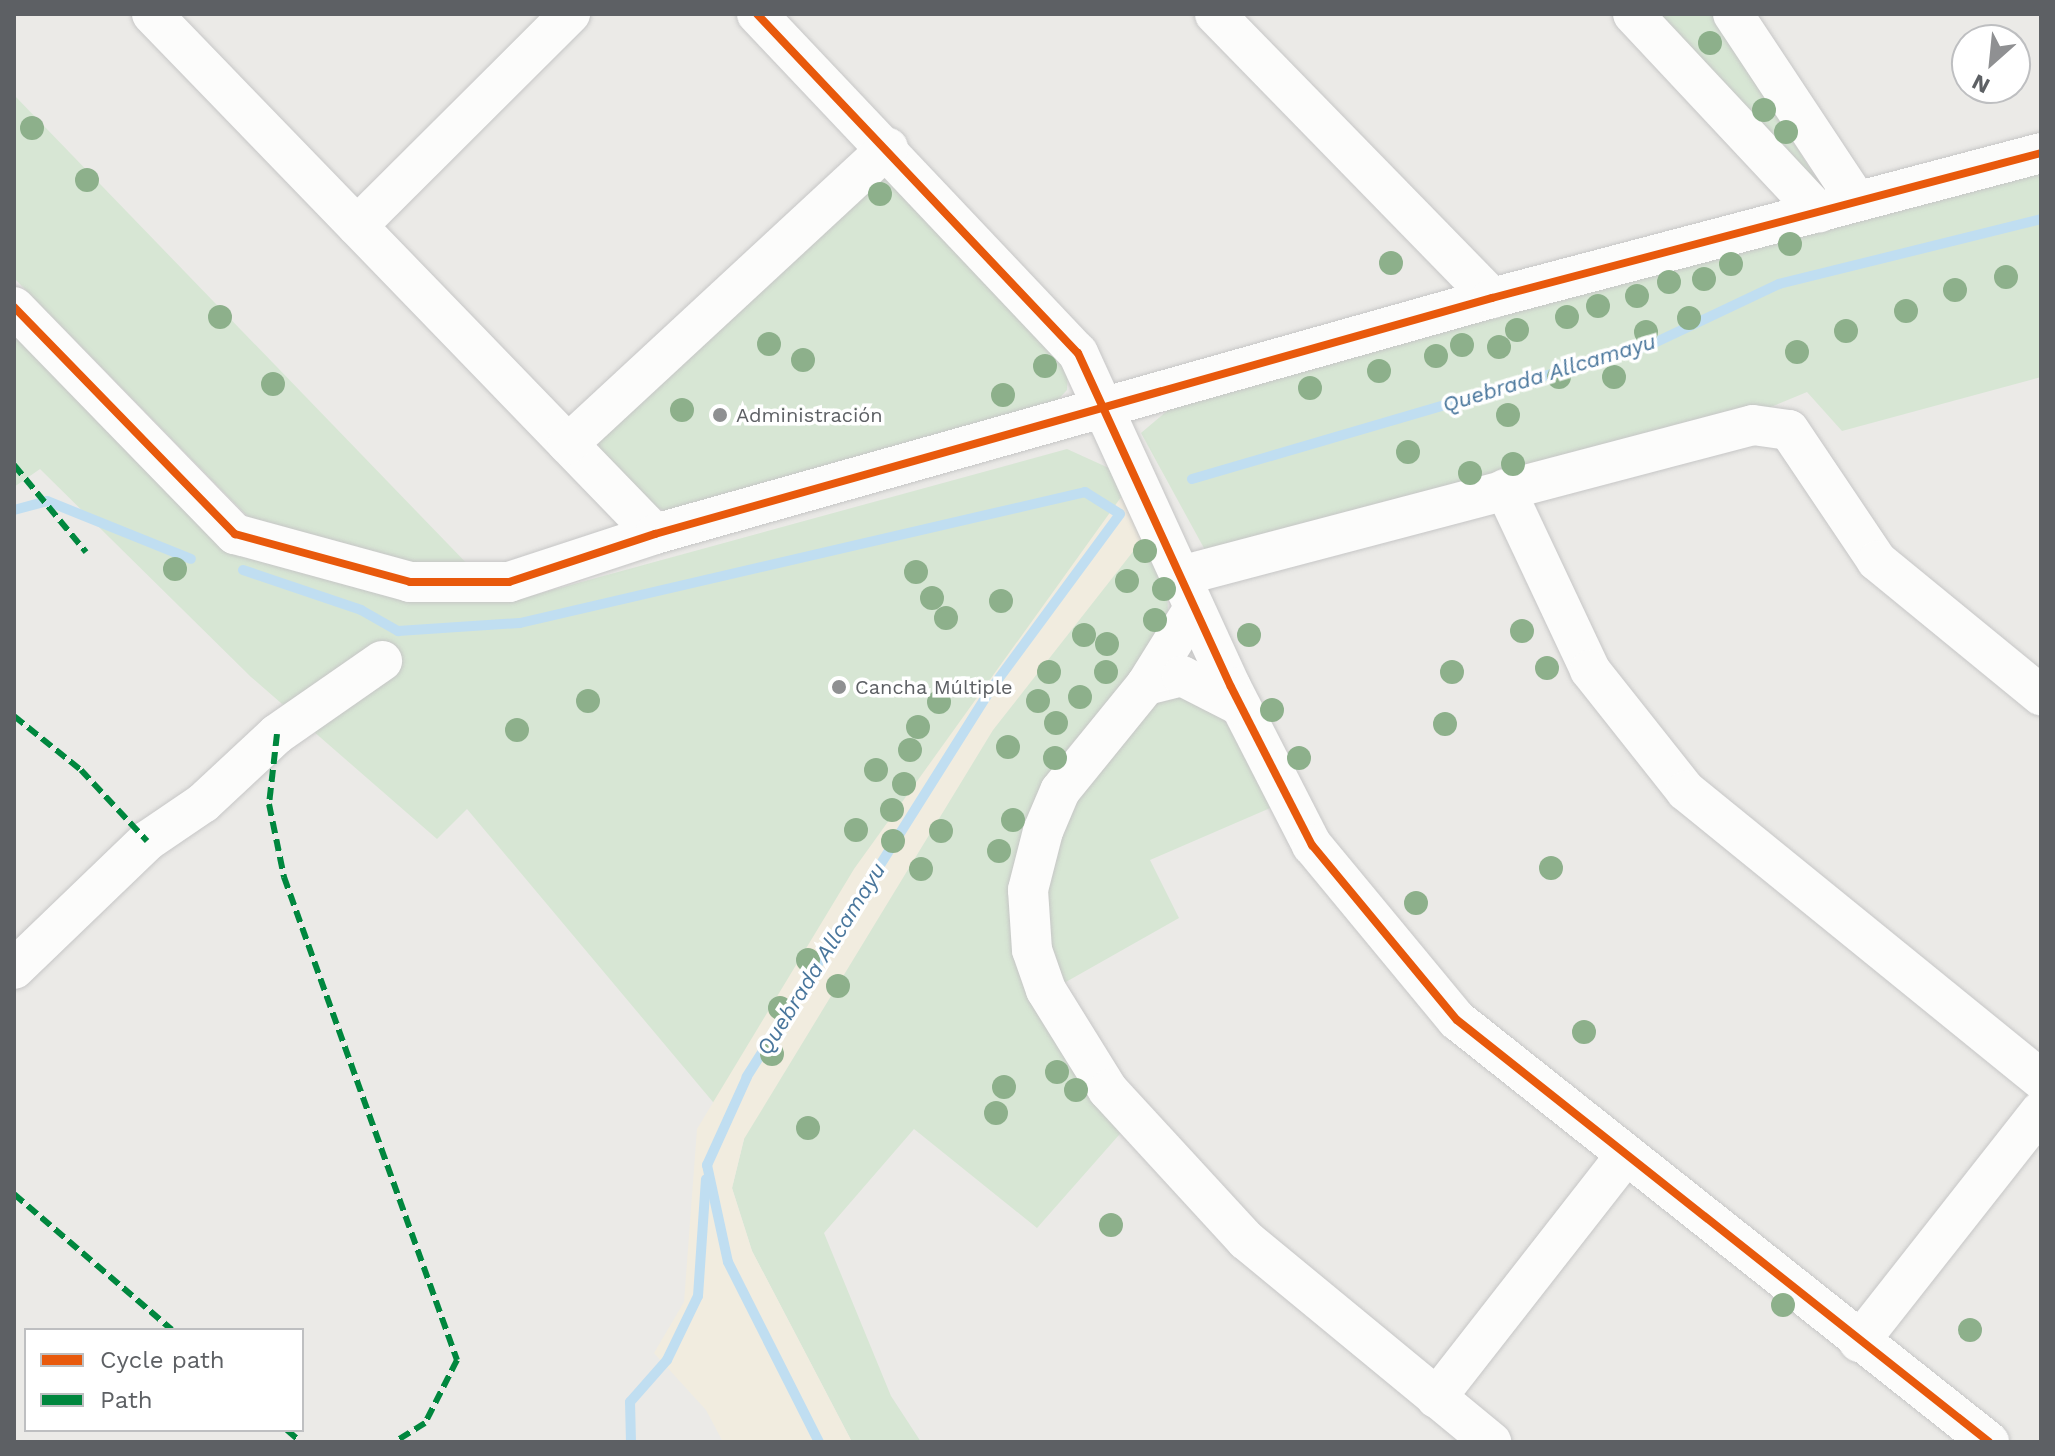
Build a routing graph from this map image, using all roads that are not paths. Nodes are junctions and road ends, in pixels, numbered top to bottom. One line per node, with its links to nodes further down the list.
1 (152, 14): 11 (street)
2 (570, 14): 11 (street)
3 (757, 14): 7 (street)
4 (1633, 14): 10 (street)
5 (1733, 14): 9 (street)
6 (1230, 19): 12 (street)
7 (888, 148): 14 (street); 15 (street)
8 (2041, 153): 9 (street)
9 (1857, 201): 10 (street)
10 (1819, 213): 12 (street)
11 (357, 226): 15 (street)
12 (1492, 298): 14 (street)
13 (14, 307): 17 (street)
14 (1106, 408): 17 (street); 18 (street)
15 (568, 444): 17 (street)
16 (1505, 489): 18 (street); 21 (street); 24 (street)
17 (655, 534)
18 (1189, 592): 20 (street); 22 (street)
19 (382, 661): 23 (street)
20 (1146, 685): 22 (street); 28 (street)
21 (2041, 695)
22 (1239, 705): 26 (street)
23 (14, 969)
24 (2041, 1079)
25 (2041, 1111): 27 (street)
26 (1623, 1159): 27 (street); 28 (street)
27 (1859, 1342): 30 (street)
28 (1436, 1398): 29 (street)
29 (1491, 1442)
30 (1989, 1442)

